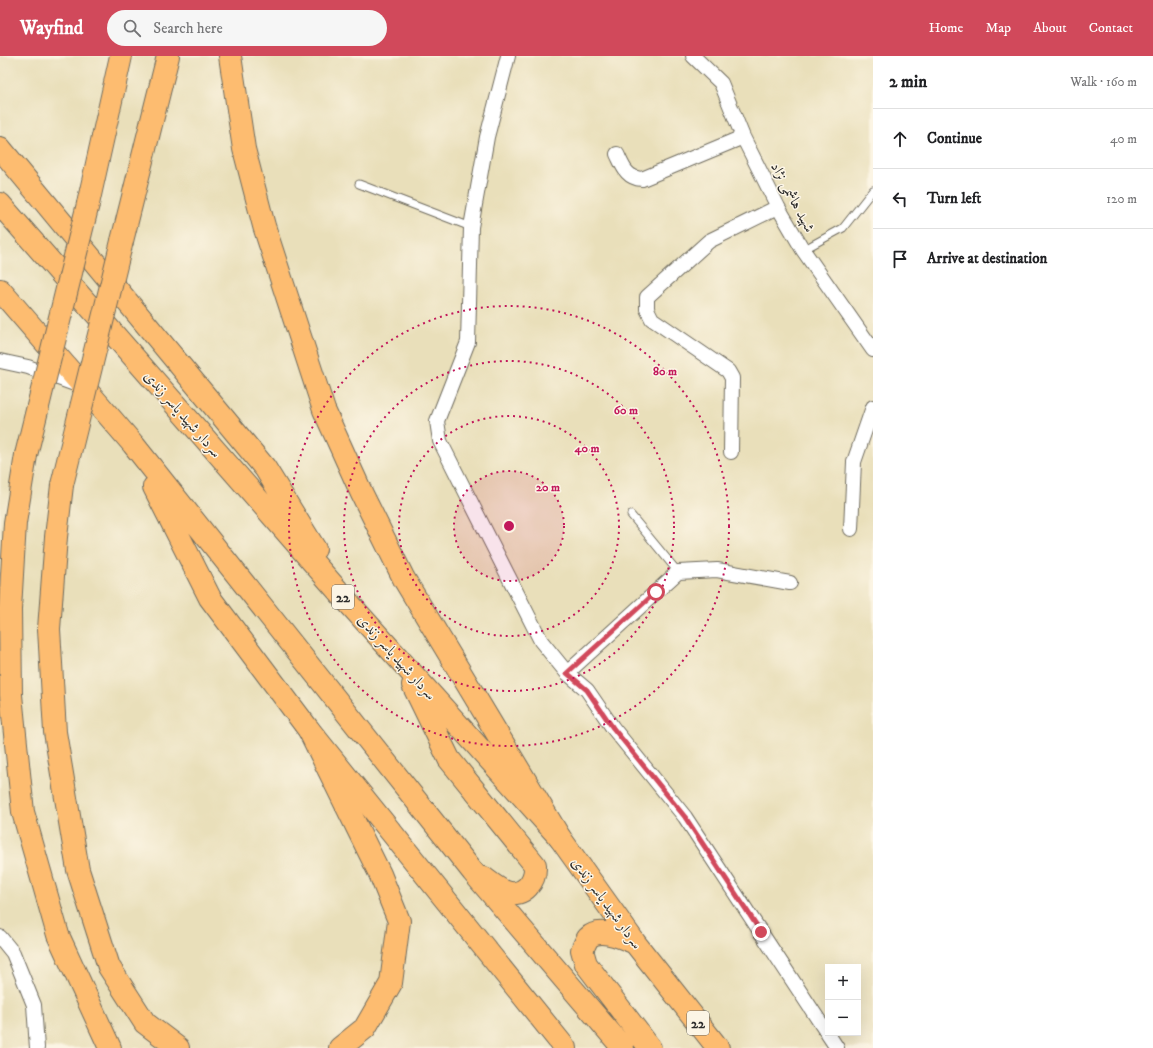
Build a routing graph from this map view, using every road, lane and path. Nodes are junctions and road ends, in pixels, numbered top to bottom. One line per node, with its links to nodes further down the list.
1 (121, 56): 35 (highway, bridge)
2 (168, 56): 36 (highway, bridge)
3 (230, 56): 30 (highway)
4 (508, 56): 13 (street)
5 (693, 56): 6 (street, شهید هاشمی نژاد)
6 (743, 137): 8 (street); 12 (street, شهید هاشمی نژاد)
7 (0, 148): 26 (highway)
8 (617, 154)
9 (359, 184): 13 (lane)
10 (873, 190): 14 (lane)
11 (0, 204): 26 (highway, سردار شهید یاسر زندی / 22)
12 (778, 207): 14 (street, شهید هاشمی نژاد); 21 (street)
13 (471, 227): 28 (street)
14 (803, 250): 16 (street, شهید هاشمی نژاد)
15 (0, 290): 18 (highway)
16 (873, 350)
17 (0, 361): 18 (street)
18 (84, 387): 20 (highway)
19 (873, 407): 23 (street)
20 (133, 444): 29 (highway); 31 (highway)
21 (732, 452)
22 (631, 515): 24 (lane)
23 (851, 529)
24 (678, 572): 25 (street); 28 (street)
25 (790, 583)
26 (346, 600): 27 (highway, سردار شهید یاسر زندی / 22)
27 (403, 664): 30 (highway, سردار شهید یاسر زندی / 22); 31 (highway)
28 (567, 673): 42 (street)
29 (309, 730): 37 (highway); 38 (highway)
30 (560, 838): 33 (highway, سردار شهید یاسر زندی / 22)
31 (473, 872): 39 (highway)
32 (0, 937): 34 (street)
33 (635, 943): 40 (highway); 41 (highway, سردار شهید یاسر زندی / 22)
34 (37, 1048)
35 (110, 1048)
36 (178, 1048)
37 (340, 1048)
38 (565, 1048)
39 (623, 1048)
40 (650, 1048)
41 (718, 1048)
42 (837, 1048)

